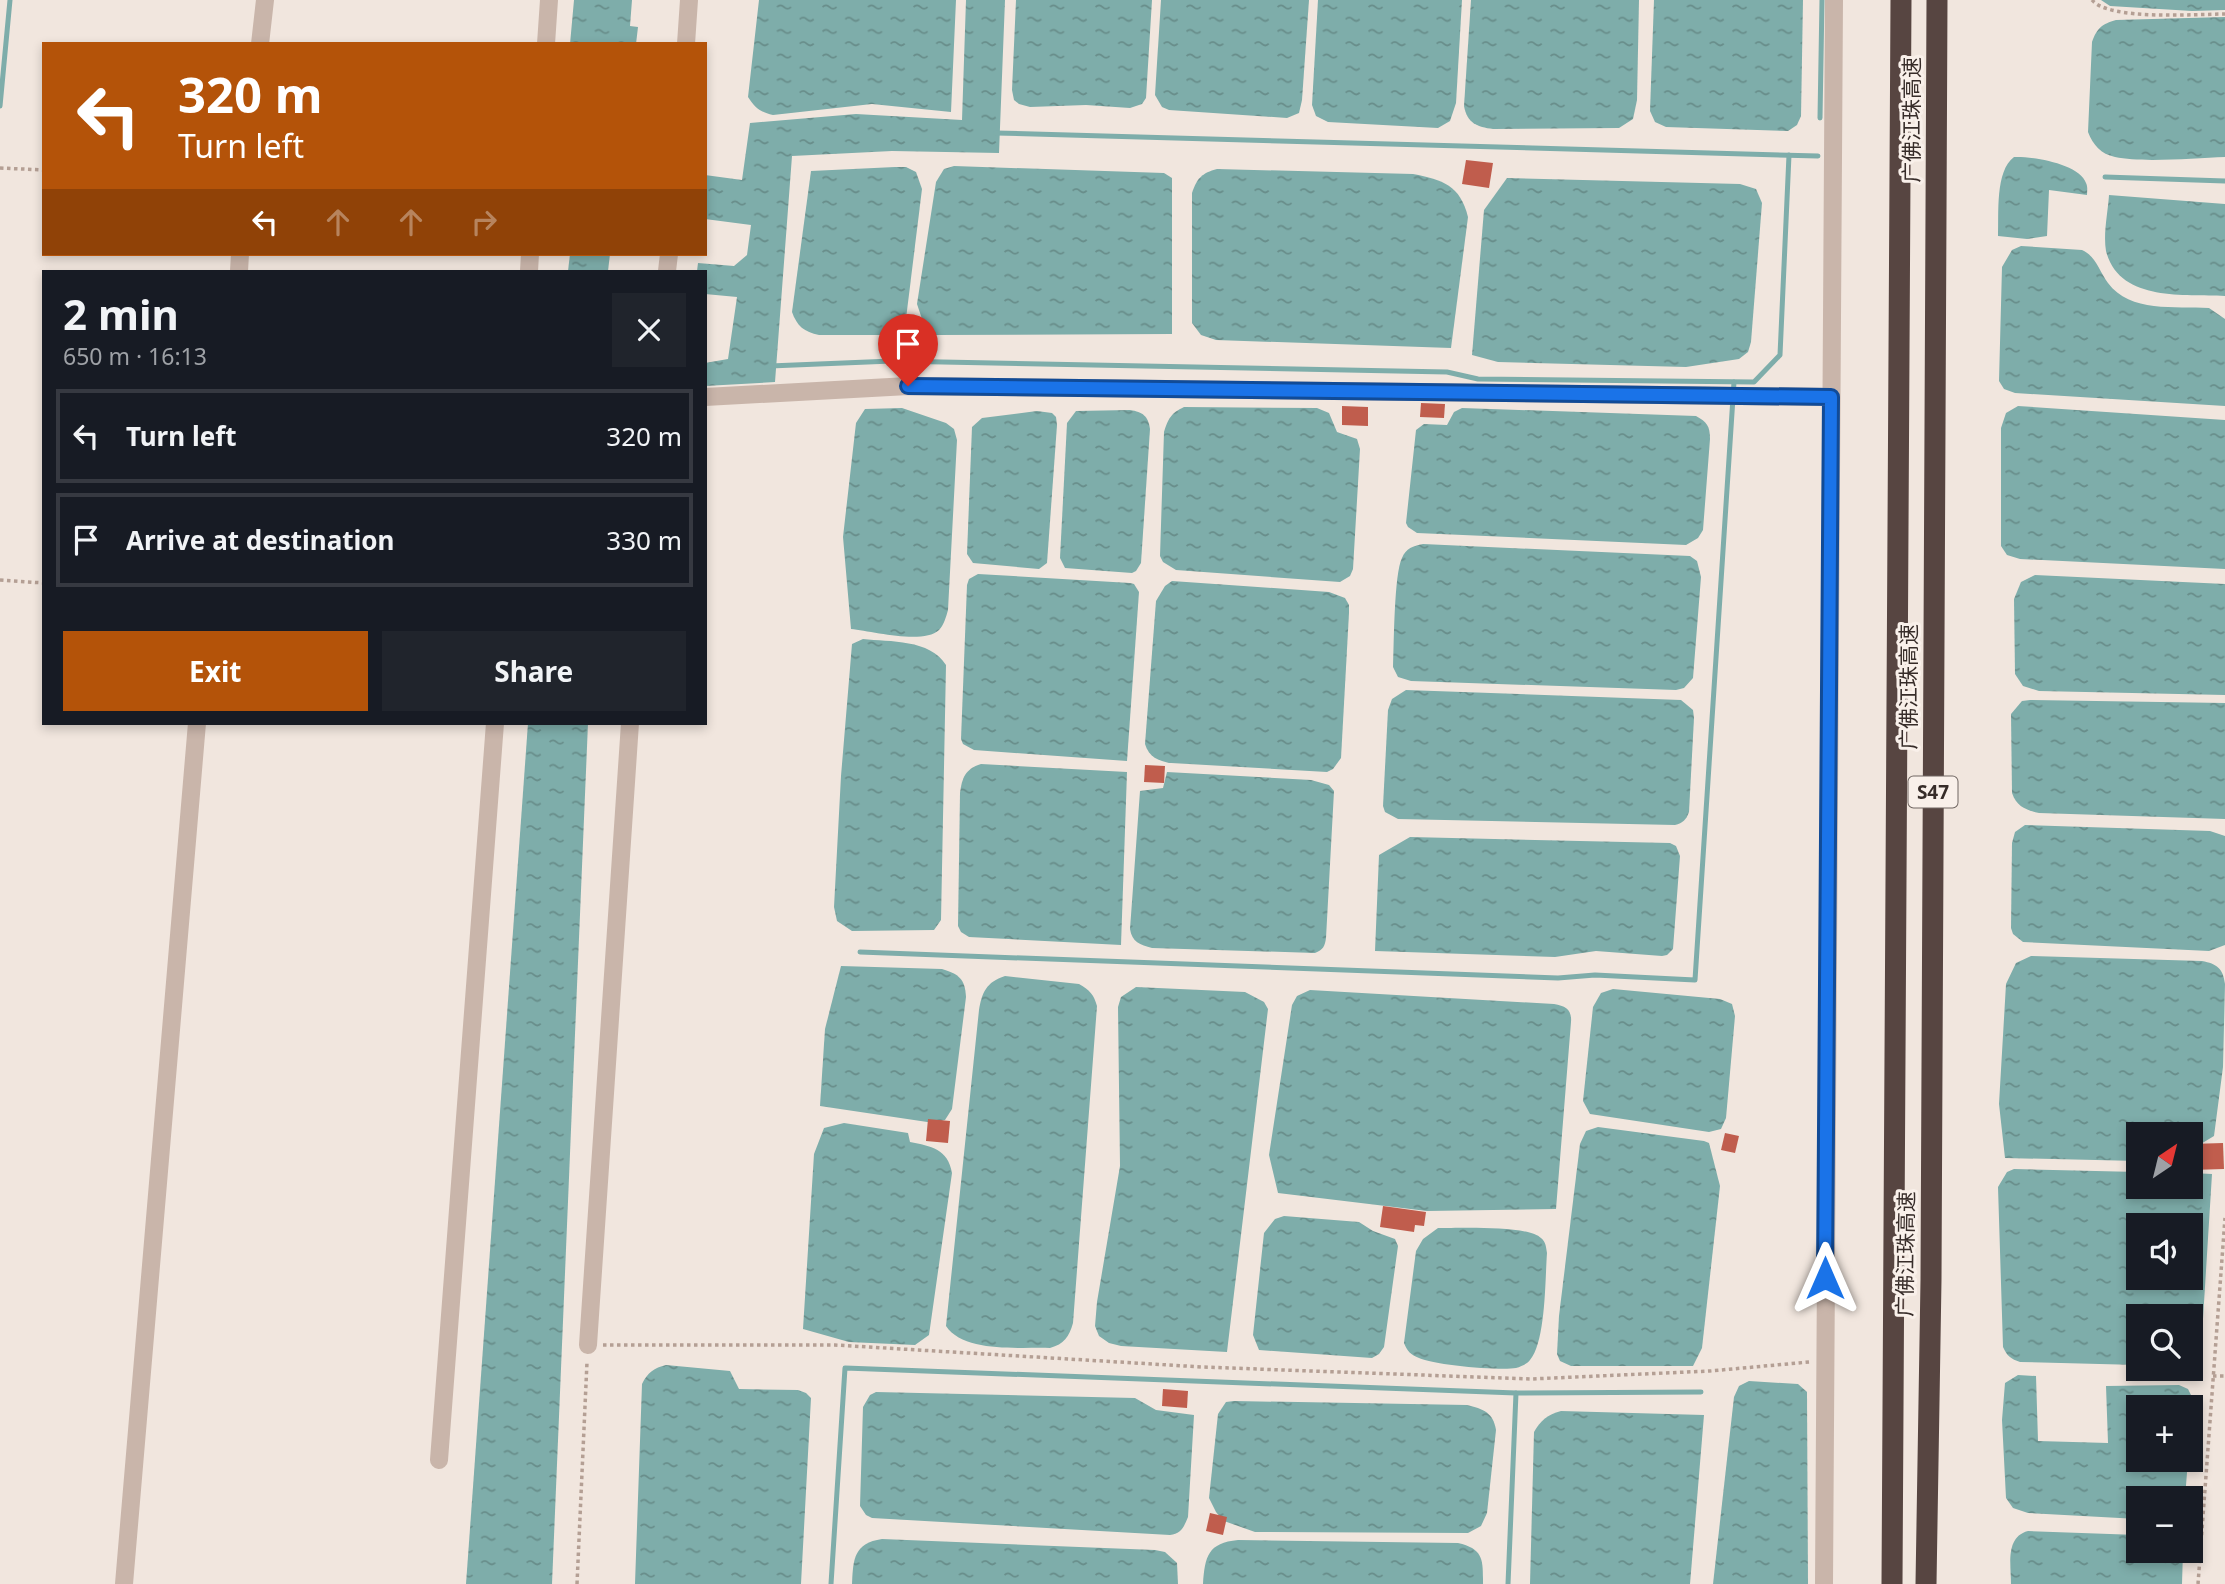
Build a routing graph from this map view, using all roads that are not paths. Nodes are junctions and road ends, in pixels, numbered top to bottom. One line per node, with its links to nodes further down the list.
1 (265, 0): 7 (street)
2 (549, 0): 8 (street)
3 (689, 0): 9 (street)
4 (1834, 0): 11 (street)
5 (1900, 0): 19 (highway, 广佛江珠高速 / S47)
6 (1937, 0): 20 (highway, 广佛江珠高速 / S47)
7 (260, 42)
8 (546, 42)
9 (686, 42)
10 (707, 397): 11 (street)
11 (1831, 397): 18 (street)
12 (197, 725): 17 (street)
13 (495, 725): 16 (street)
14 (630, 725): 15 (street)
15 (588, 1345)
16 (439, 1460)
17 (124, 1584)
18 (1824, 1584)
19 (1892, 1584)
20 (1926, 1584)

